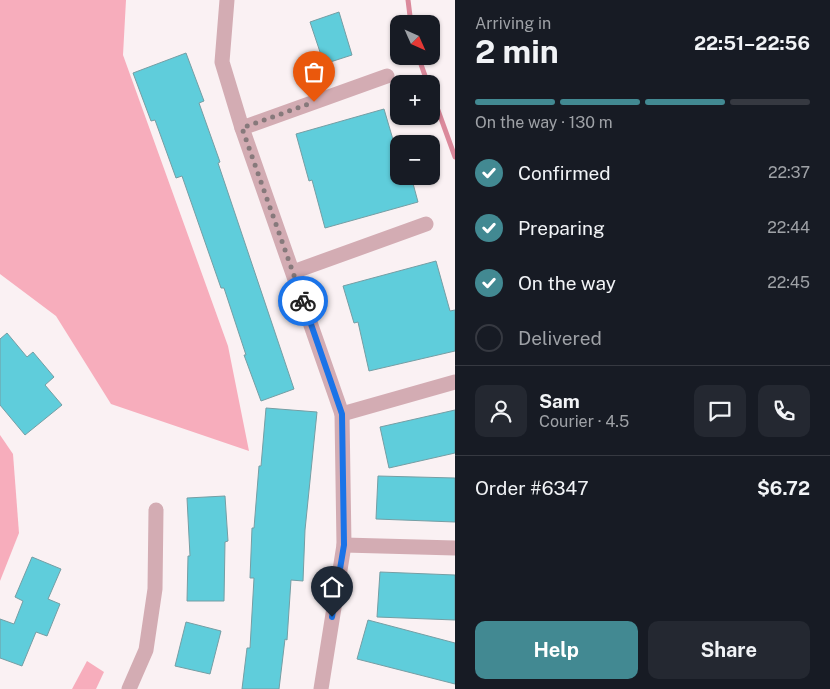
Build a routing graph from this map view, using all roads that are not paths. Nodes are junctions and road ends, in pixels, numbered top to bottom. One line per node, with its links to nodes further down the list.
1 (227, 0): 3 (street)
2 (386, 76): 3 (street)
3 (242, 128): 5 (street)
4 (426, 224): 5 (street)
5 (293, 272): 7 (street)
6 (455, 382): 7 (street)
7 (342, 414): 9 (street)
8 (156, 510): 11 (street)
9 (344, 545): 10 (street); 12 (street)
10 (455, 548)
11 (129, 689)
12 (321, 689)

